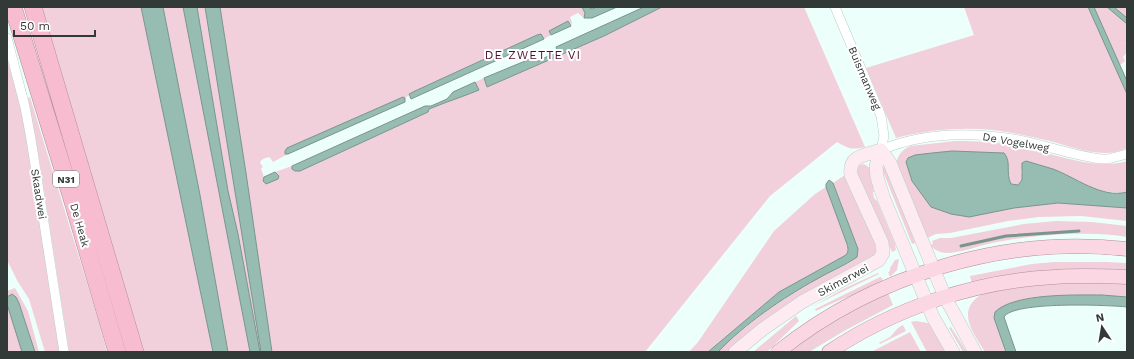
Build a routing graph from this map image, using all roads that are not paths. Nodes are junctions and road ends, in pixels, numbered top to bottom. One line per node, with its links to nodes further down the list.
1 (14, 7): 14 (highway, De Heak / N31)
2 (33, 7): 15 (highway, De Heak / N31)
3 (835, 7): 5 (street, Buismanweg)
4 (7, 38): 13 (street, Skaadwei)
5 (881, 150): 6 (street, De Vogelweg); 8 (street); 9 (street, Buismanweg); 16 (street, Skimerwei)
6 (1127, 154)
7 (1127, 248): 8 (main road)
8 (934, 270): 9 (main road); 11 (street)
9 (916, 275): 12 (street, Buismanweg); 17 (main road)
10 (1127, 277): 11 (main road)
11 (945, 297): 12 (main road); 20 (street)
12 (927, 303): 18 (main road); 19 (street, Buismanweg)
13 (64, 352)
14 (117, 352)
15 (134, 352)
16 (735, 352)
17 (778, 352)
18 (829, 352)
19 (952, 352)
20 (974, 352)

